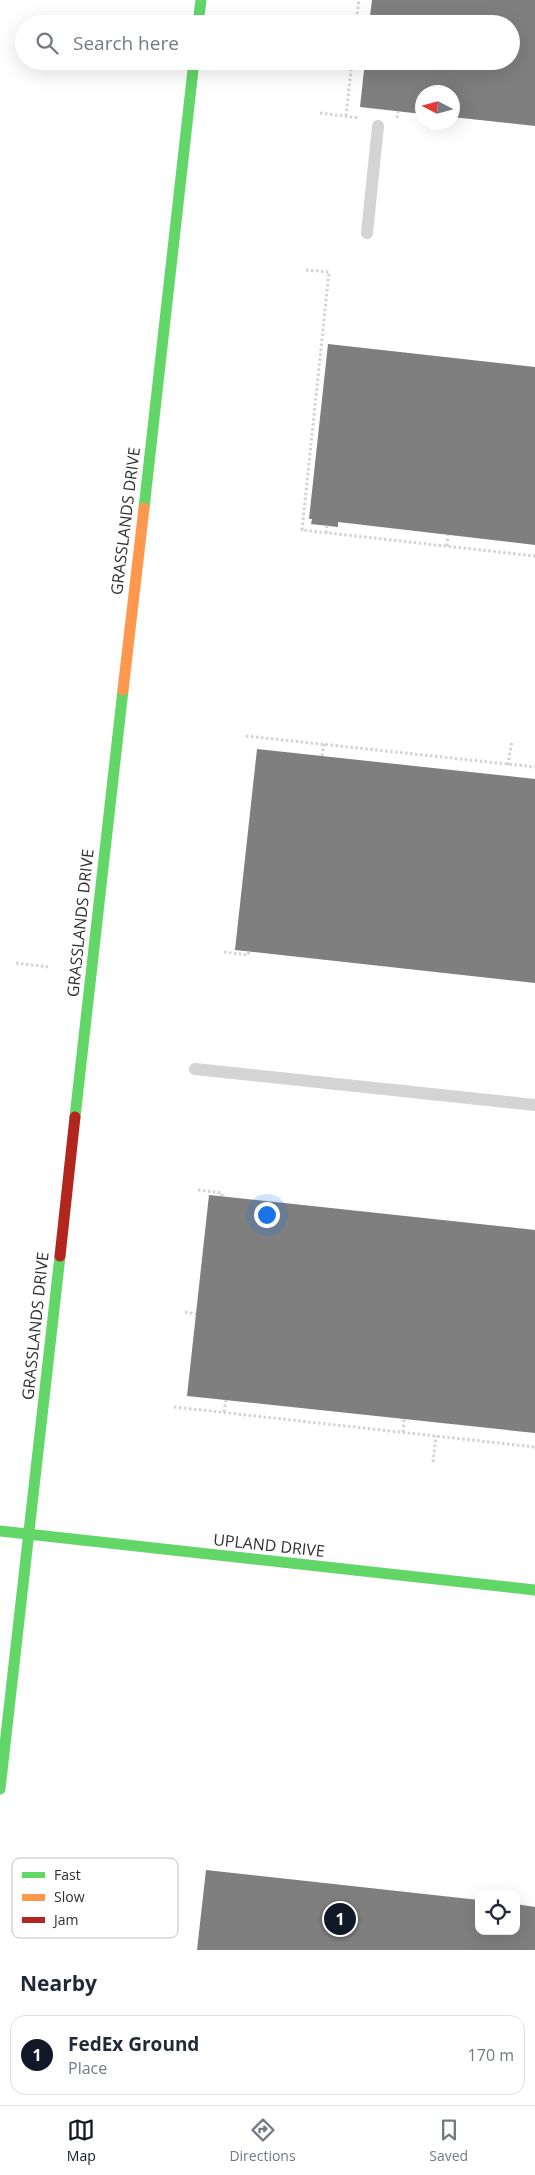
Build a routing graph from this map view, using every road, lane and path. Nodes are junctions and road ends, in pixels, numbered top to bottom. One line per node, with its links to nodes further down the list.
1 (201, 0): 3 (street)
2 (359, 0): 4 (path)
3 (199, 15)
4 (357, 15)
5 (193, 70): 41 (street, GRASSLANDS DRIVE)
6 (351, 70): 7 (path)
7 (346, 116)
8 (378, 126): 9 (lane)
9 (367, 233)
10 (306, 270): 12 (path)
11 (327, 525): 12 (path)
12 (326, 533): 14 (path)
13 (448, 535): 14 (path)
14 (447, 546): 15 (path)
15 (535, 556)
16 (246, 736): 18 (path)
17 (512, 740): 20 (path)
18 (324, 744): 19 (path); 20 (path)
19 (322, 756)
20 (508, 765): 21 (path)
21 (535, 767)
22 (224, 952): 23 (path)
23 (249, 952)
24 (16, 963): 25 (path)
25 (48, 967)
26 (194, 1068): 27 (lane)
27 (535, 1105)
28 (198, 1190): 29 (path)
29 (222, 1196)
30 (184, 1312): 31 (path)
31 (196, 1314)
32 (226, 1400): 34 (path)
33 (174, 1407): 34 (path)
34 (224, 1412): 36 (path)
35 (404, 1419): 36 (path)
36 (403, 1432): 37 (path)
37 (436, 1436): 38 (path); 39 (path)
38 (535, 1447)
39 (433, 1462)
40 (0, 1531): 41 (street, UPLAND DRIVE)
41 (28, 1535): 42 (street, UPLAND DRIVE); 43 (street, GRASSLANDS DRIVE)
42 (535, 1590)
43 (0, 1789)

